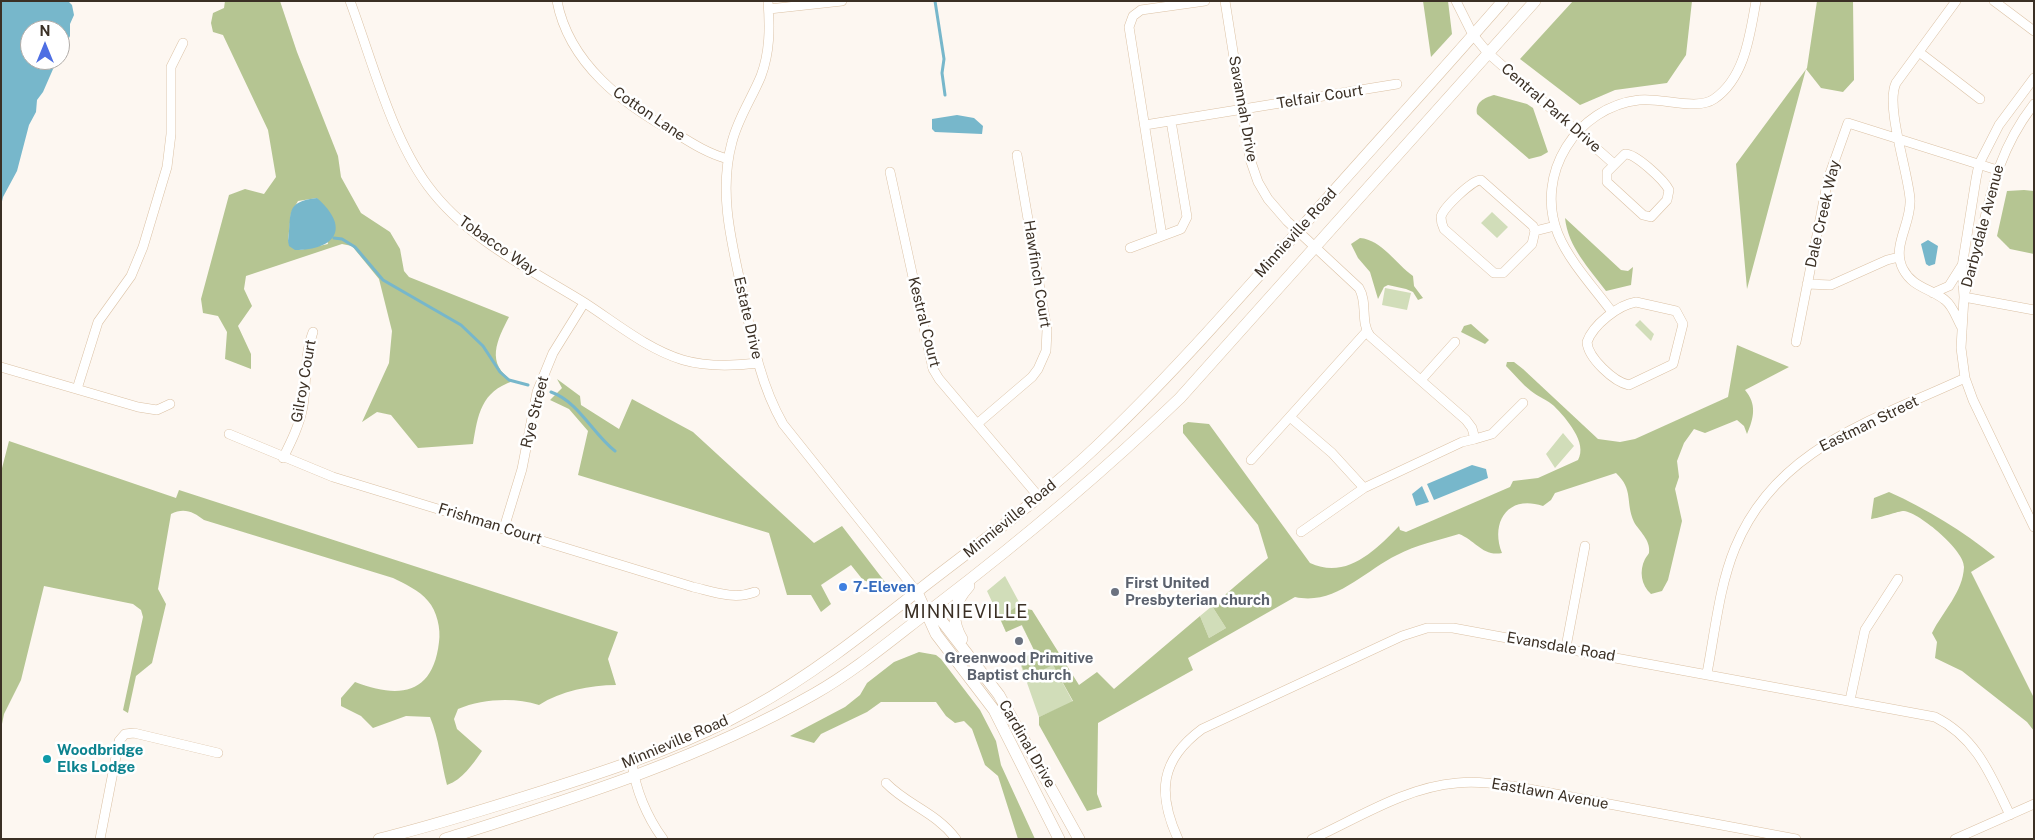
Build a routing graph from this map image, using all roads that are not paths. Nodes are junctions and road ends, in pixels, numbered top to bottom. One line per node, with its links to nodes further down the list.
1 (350, 1): 44 (street, Tobacco Way)
2 (557, 1): 28 (street, Cotton Lane)
3 (842, 1): 12 (street)
4 (1205, 1): 24 (street)
5 (1225, 1): 22 (street, Savannah Drive)
6 (1456, 1): 14 (street, Central Park Drive)
7 (1504, 1): 14 (main road, Minnieville Road)
8 (1535, 1): 17 (main road, Minnieville Road)
9 (1756, 1): 25 (street)
10 (1956, 1): 16 (street)
11 (1994, 1): 13 (street)
12 (768, 5): 28 (street, Estate Drive)
13 (2034, 31)
14 (1473, 35): 17 (street, Central Park Drive); 34 (main road, Minnieville Road)
15 (183, 43): 56 (street)
16 (1919, 52): 20 (street); 26 (street)
17 (1488, 53): 25 (street, Central Park Drive); 37 (main road, Minnieville Road)
18 (2034, 78): 30 (street, Darbydale Avenue)
19 (1398, 84): 22 (street, Telfair Court)
20 (1980, 99)
21 (2034, 104): 31 (street, Darbydale Avenue)
22 (1242, 109): 23 (street, Telfair Court); 34 (street, Savannah Drive)
23 (1171, 121): 24 (street, Telfair Court); 36 (street)
24 (1144, 125): 36 (street)
25 (1577, 131): 29 (street, Central Park Drive); 33 (street)
26 (1897, 138): 30 (street, Dale Creek Way); 39 (street); 41 (street, Dale Creek Way)
27 (1018, 155): 60 (street, Hawfinch Court)
28 (728, 159): 52 (street, Estate Drive)
29 (1614, 164): 29 (street, Central Park Drive)
30 (1979, 164): 31 (street, Dale Creek Way); 40 (street, Darbydale Avenue)
31 (1997, 170): 43 (street, Darbydale Avenue)
32 (890, 172): 60 (street, Kestral Court)
33 (1555, 226): 35 (street); 46 (street)
34 (1298, 231): 37 (street, Savannah Drive); 66 (main road, Minnieville Road)
35 (1535, 231): 35 (street)
36 (1162, 236): 38 (street)
37 (1315, 247): 48 (street, Savannah Drive); 71 (main road, Minnieville Road)
38 (1130, 248)
39 (1899, 257): 41 (street); 42 (street)
40 (1962, 267): 42 (street); 43 (street, Darbydale Avenue)
41 (1807, 284): 51 (street, Dale Creek Way)
42 (1933, 293): 47 (street)
43 (1964, 297): 45 (street); 47 (street, Darbydale Avenue)
44 (584, 303): 52 (street, Tobacco Way); 68 (street, Rye Street)
45 (2034, 310)
46 (1612, 312): 46 (street)
47 (1962, 328): 54 (street, Darbydale Avenue)
48 (1367, 331): 55 (street); 59 (street)
49 (313, 332): 63 (street, Gilroy Court)
50 (1455, 342): 55 (street)
51 (1796, 342)
52 (758, 363): 74 (street, Estate Drive)
53 (1, 367): 56 (street)
54 (1966, 378): 67 (street, Darbydale Avenue); 78 (street, Eastman Street)
55 (1421, 380): 62 (street)
56 (77, 389): 58 (street)
57 (1522, 403): 62 (street)
58 (170, 404)
59 (1290, 417): 64 (street); 65 (street)
60 (977, 424): 66 (street, Kestral Court)
61 (229, 434): 63 (street, Frishman Court)
62 (1475, 439): 65 (street)
63 (282, 458): 68 (street, Frishman Court)
64 (1251, 460)
65 (1364, 488): 69 (street)
66 (1038, 497): 74 (main road, Minnieville Road)
67 (2033, 522)
68 (504, 528): 73 (street, Frishman Court)
69 (1301, 532)
70 (1585, 546): 76 (street)
71 (983, 570): 75 (main road, Minnieville Road); 77 (main road)
72 (1898, 580): 79 (street)
73 (756, 592)
74 (916, 592): 75 (main road, Cardinal Drive); 81 (main road, Minnieville Road)
75 (928, 612): 77 (main road, Cardinal Drive); 82 (main road, Minnieville Road); 91 (main road, Cardinal Drive)
76 (1566, 647): 78 (street, Evansdale Road); 93 (street, Evansdale Road)
77 (982, 670): 92 (main road, Cardinal Drive)
78 (1707, 673): 79 (street, Evansdale Road)
79 (1850, 700): 85 (street, Evansdale Road)
80 (218, 753): 86 (street)
81 (632, 762): 82 (street); 87 (main road, Minnieville Road)
82 (634, 777): 88 (main road, Minnieville Road); 89 (street)
83 (886, 783): 90 (street)
84 (2034, 804): 85 (street)
85 (2010, 815): 96 (street)
86 (100, 839)
87 (379, 839)
88 (444, 839)
89 (663, 839)
90 (956, 839)
91 (1059, 839)
92 (1079, 839)
93 (1178, 839)
94 (1312, 839): 95 (street, Eastlawn Avenue)
95 (1796, 839)
96 (1955, 839)

